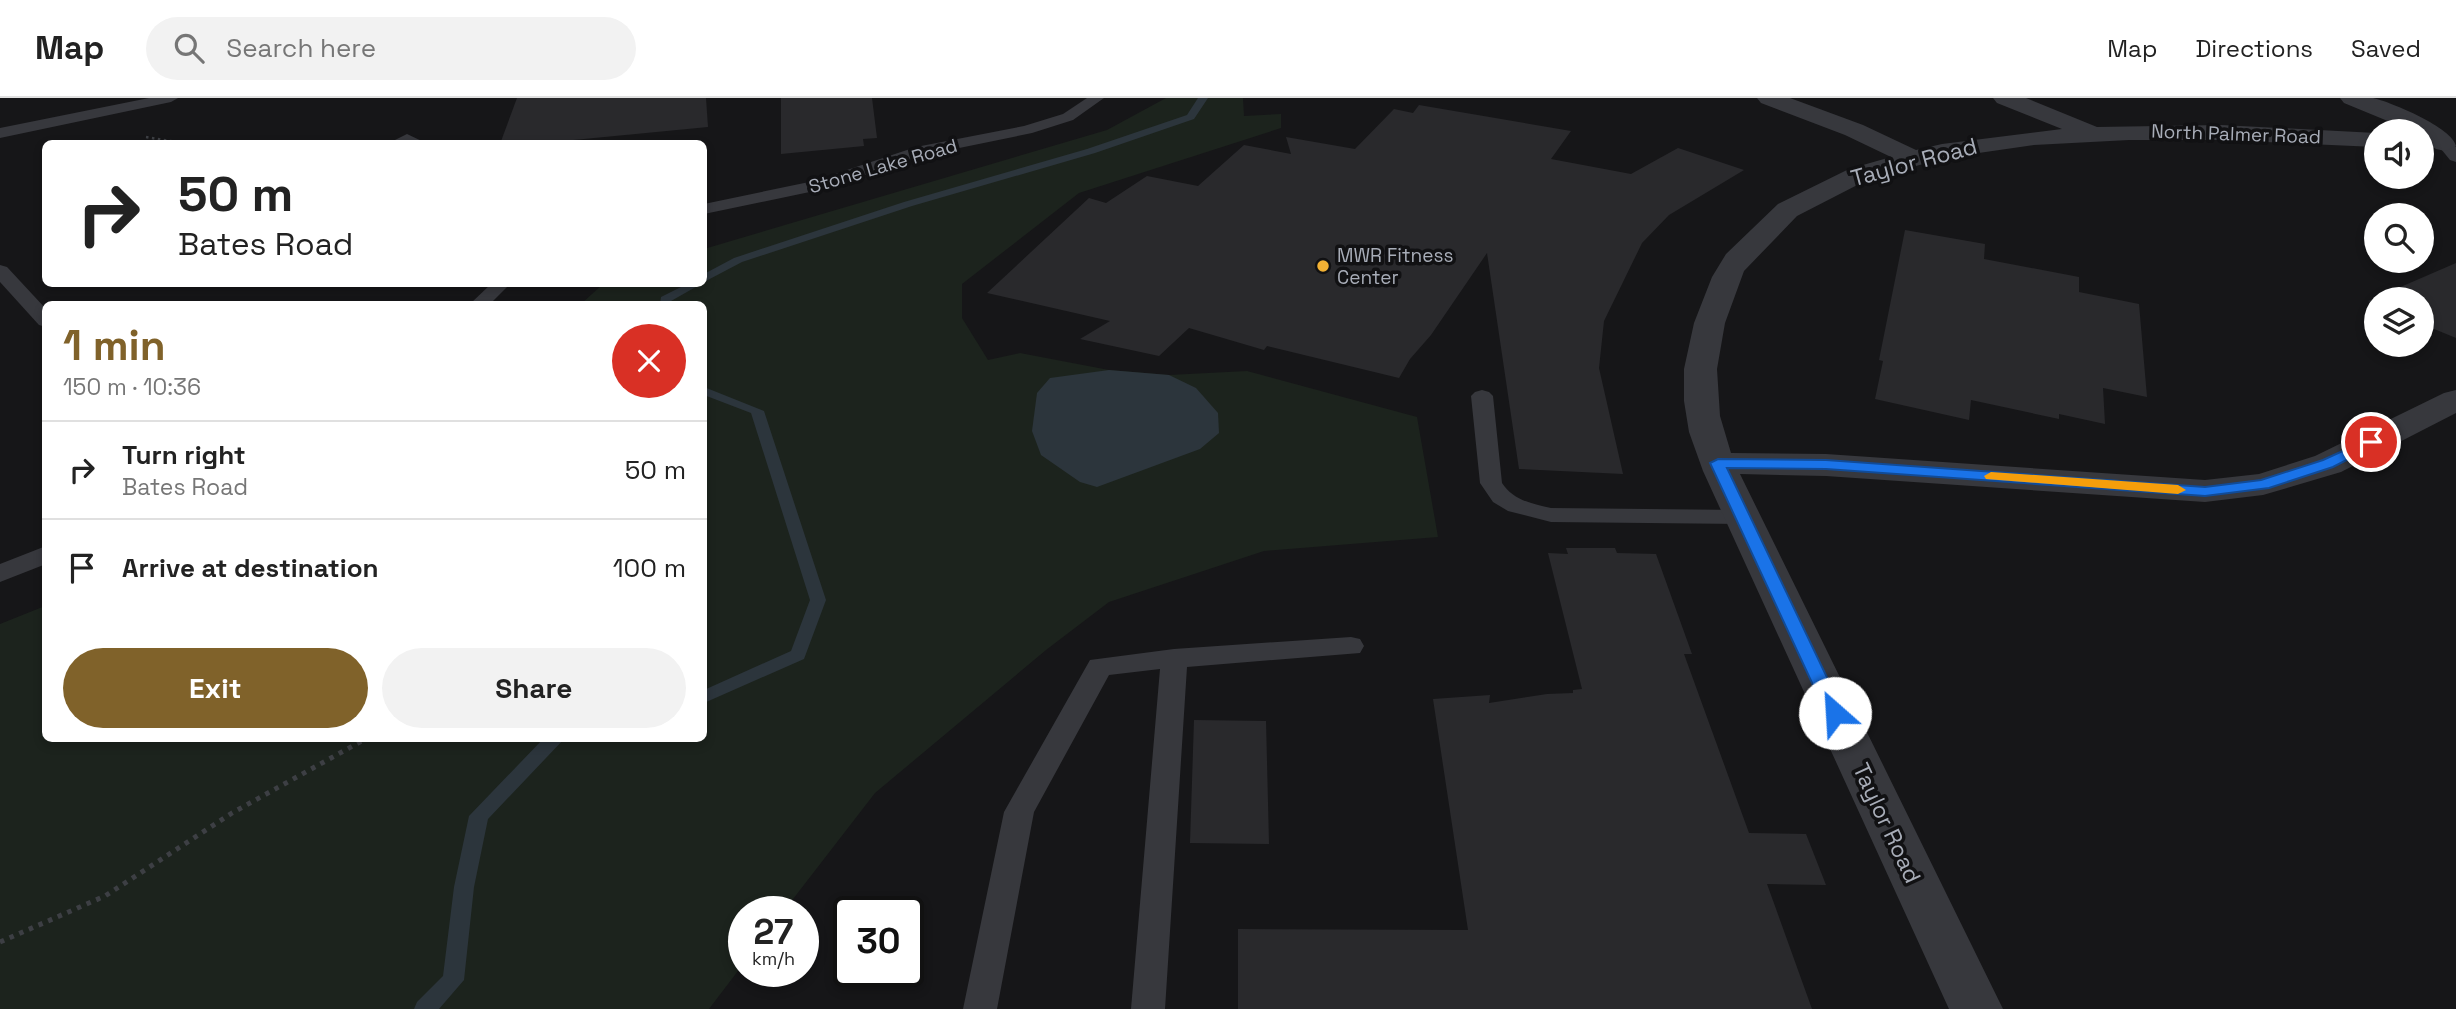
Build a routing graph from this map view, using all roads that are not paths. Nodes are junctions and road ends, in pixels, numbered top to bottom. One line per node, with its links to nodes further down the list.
1 (171, 98): 6 (lane)
2 (1097, 98): 11 (lane, Stone Lake Road)
3 (1769, 98): 10 (street)
4 (2005, 98): 7 (street)
5 (2352, 98): 9 (street)
6 (0, 133)
7 (2096, 133): 8 (street, North Palmer Road); 10 (street, Taylor Road)
8 (2364, 139)
9 (2445, 147)
10 (1912, 158): 18 (street, Taylor Road)
11 (707, 208)
12 (0, 271): 15 (lane)
13 (498, 287): 14 (lane)
14 (482, 301)
15 (42, 317)
16 (1482, 396): 19 (lane)
17 (2456, 400): 18 (street)
18 (1718, 463): 19 (street, Taylor Road)
19 (1743, 517): 26 (street, Taylor Road)
20 (42, 556): 21 (lane)
21 (0, 574)
22 (1352, 646): 23 (lane)
23 (1174, 659): 24 (lane); 25 (lane)
24 (980, 1009)
25 (1147, 1009)
26 (1976, 1009)

